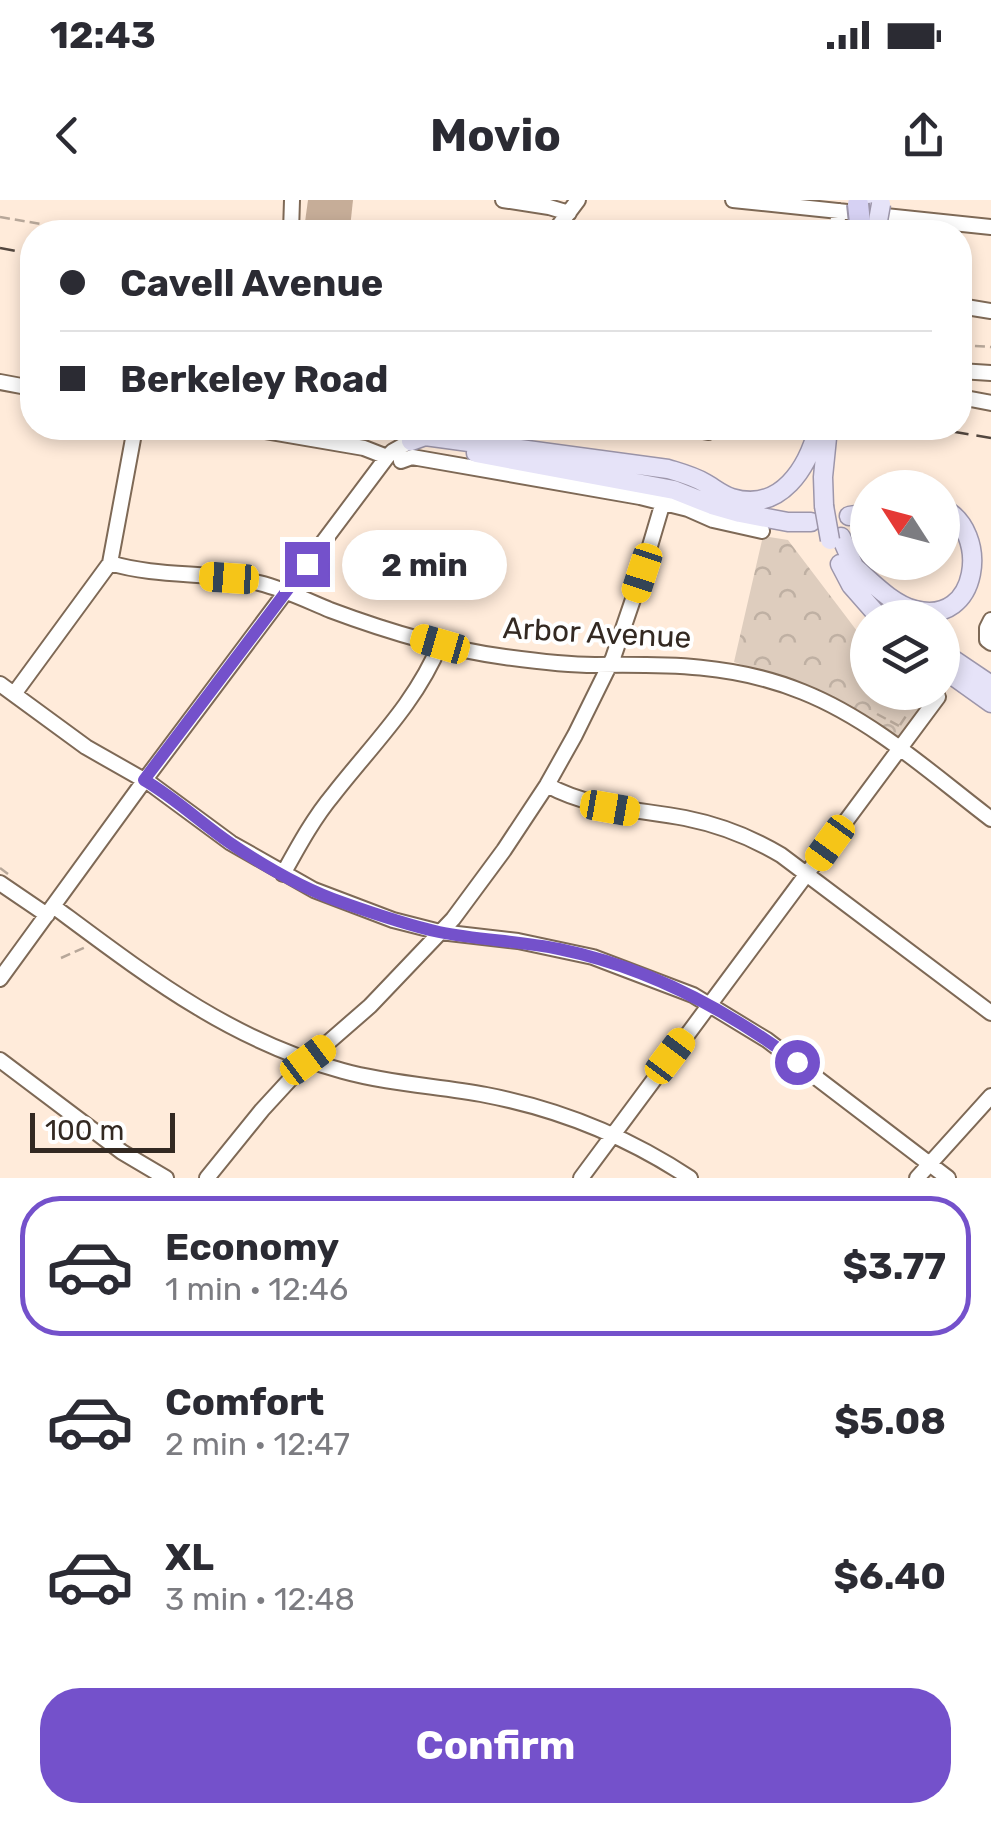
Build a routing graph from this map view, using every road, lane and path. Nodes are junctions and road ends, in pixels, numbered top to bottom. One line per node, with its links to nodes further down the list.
1 (503, 200): 5 (street)
2 (578, 200): 5 (street)
3 (733, 200): 4 (street)
4 (869, 204): 7 (street)
5 (569, 214): 6 (street)
6 (564, 220)
7 (891, 220)
8 (133, 440): 23 (street)
9 (318, 440): 15 (street)
10 (406, 440): 15 (street)
11 (441, 440): 19 (main road)
12 (455, 440): 13 (main road)
13 (814, 440)
14 (831, 440): 17 (main road)
15 (394, 459): 16 (street); 26 (street)
16 (662, 502): 20 (street); 32 (street)
17 (844, 510): 21 (main road, bridge)
18 (960, 517): 25 (main road)
19 (811, 522)
20 (762, 531)
21 (836, 538): 22 (main road); 27 (main road)
22 (850, 562)
23 (110, 564): 26 (street, Arbor Avenue); 37 (street)
24 (863, 580): 28 (main road)
25 (870, 580)
26 (287, 591): 31 (street, Arbor Avenue); 44 (street)
27 (864, 600)
28 (879, 600)
29 (991, 620): 30 (street)
30 (991, 642)
31 (440, 644): 32 (street, Arbor Avenue); 47 (street)
32 (609, 664): 43 (street, Arbor Avenue); 45 (street)
33 (960, 673): 36 (main road)
34 (960, 675): 38 (main road)
35 (0, 684): 37 (street)
36 (991, 686)
37 (14, 694): 44 (street)
38 (991, 703)
39 (925, 710): 42 (street)
40 (878, 714): 42 (path)
41 (906, 716): 42 (path)
42 (905, 730): 43 (street)
43 (899, 749): 46 (street, Arbor Avenue); 48 (street)
44 (144, 780): 47 (street); 50 (street)
45 (547, 785): 48 (street); 51 (street)
46 (991, 818)
47 (283, 874): 51 (street)
48 (806, 874): 55 (street); 56 (street)
49 (0, 882): 50 (street)
50 (50, 910): 52 (street); 54 (street)
51 (440, 932): 55 (street); 58 (street)
52 (96, 938): 53 (path); 58 (street)
53 (61, 958)
54 (0, 979)
55 (709, 1004): 60 (street); 61 (street)
56 (991, 1013)
57 (0, 1060): 62 (street)
58 (308, 1060): 60 (street); 63 (street)
59 (991, 1096): 61 (street)
60 (612, 1135): 64 (street); 65 (street)
61 (929, 1164): 66 (street); 67 (street)
62 (166, 1178)
63 (207, 1178)
64 (581, 1178)
65 (690, 1178)
66 (917, 1178)
67 (948, 1178)

